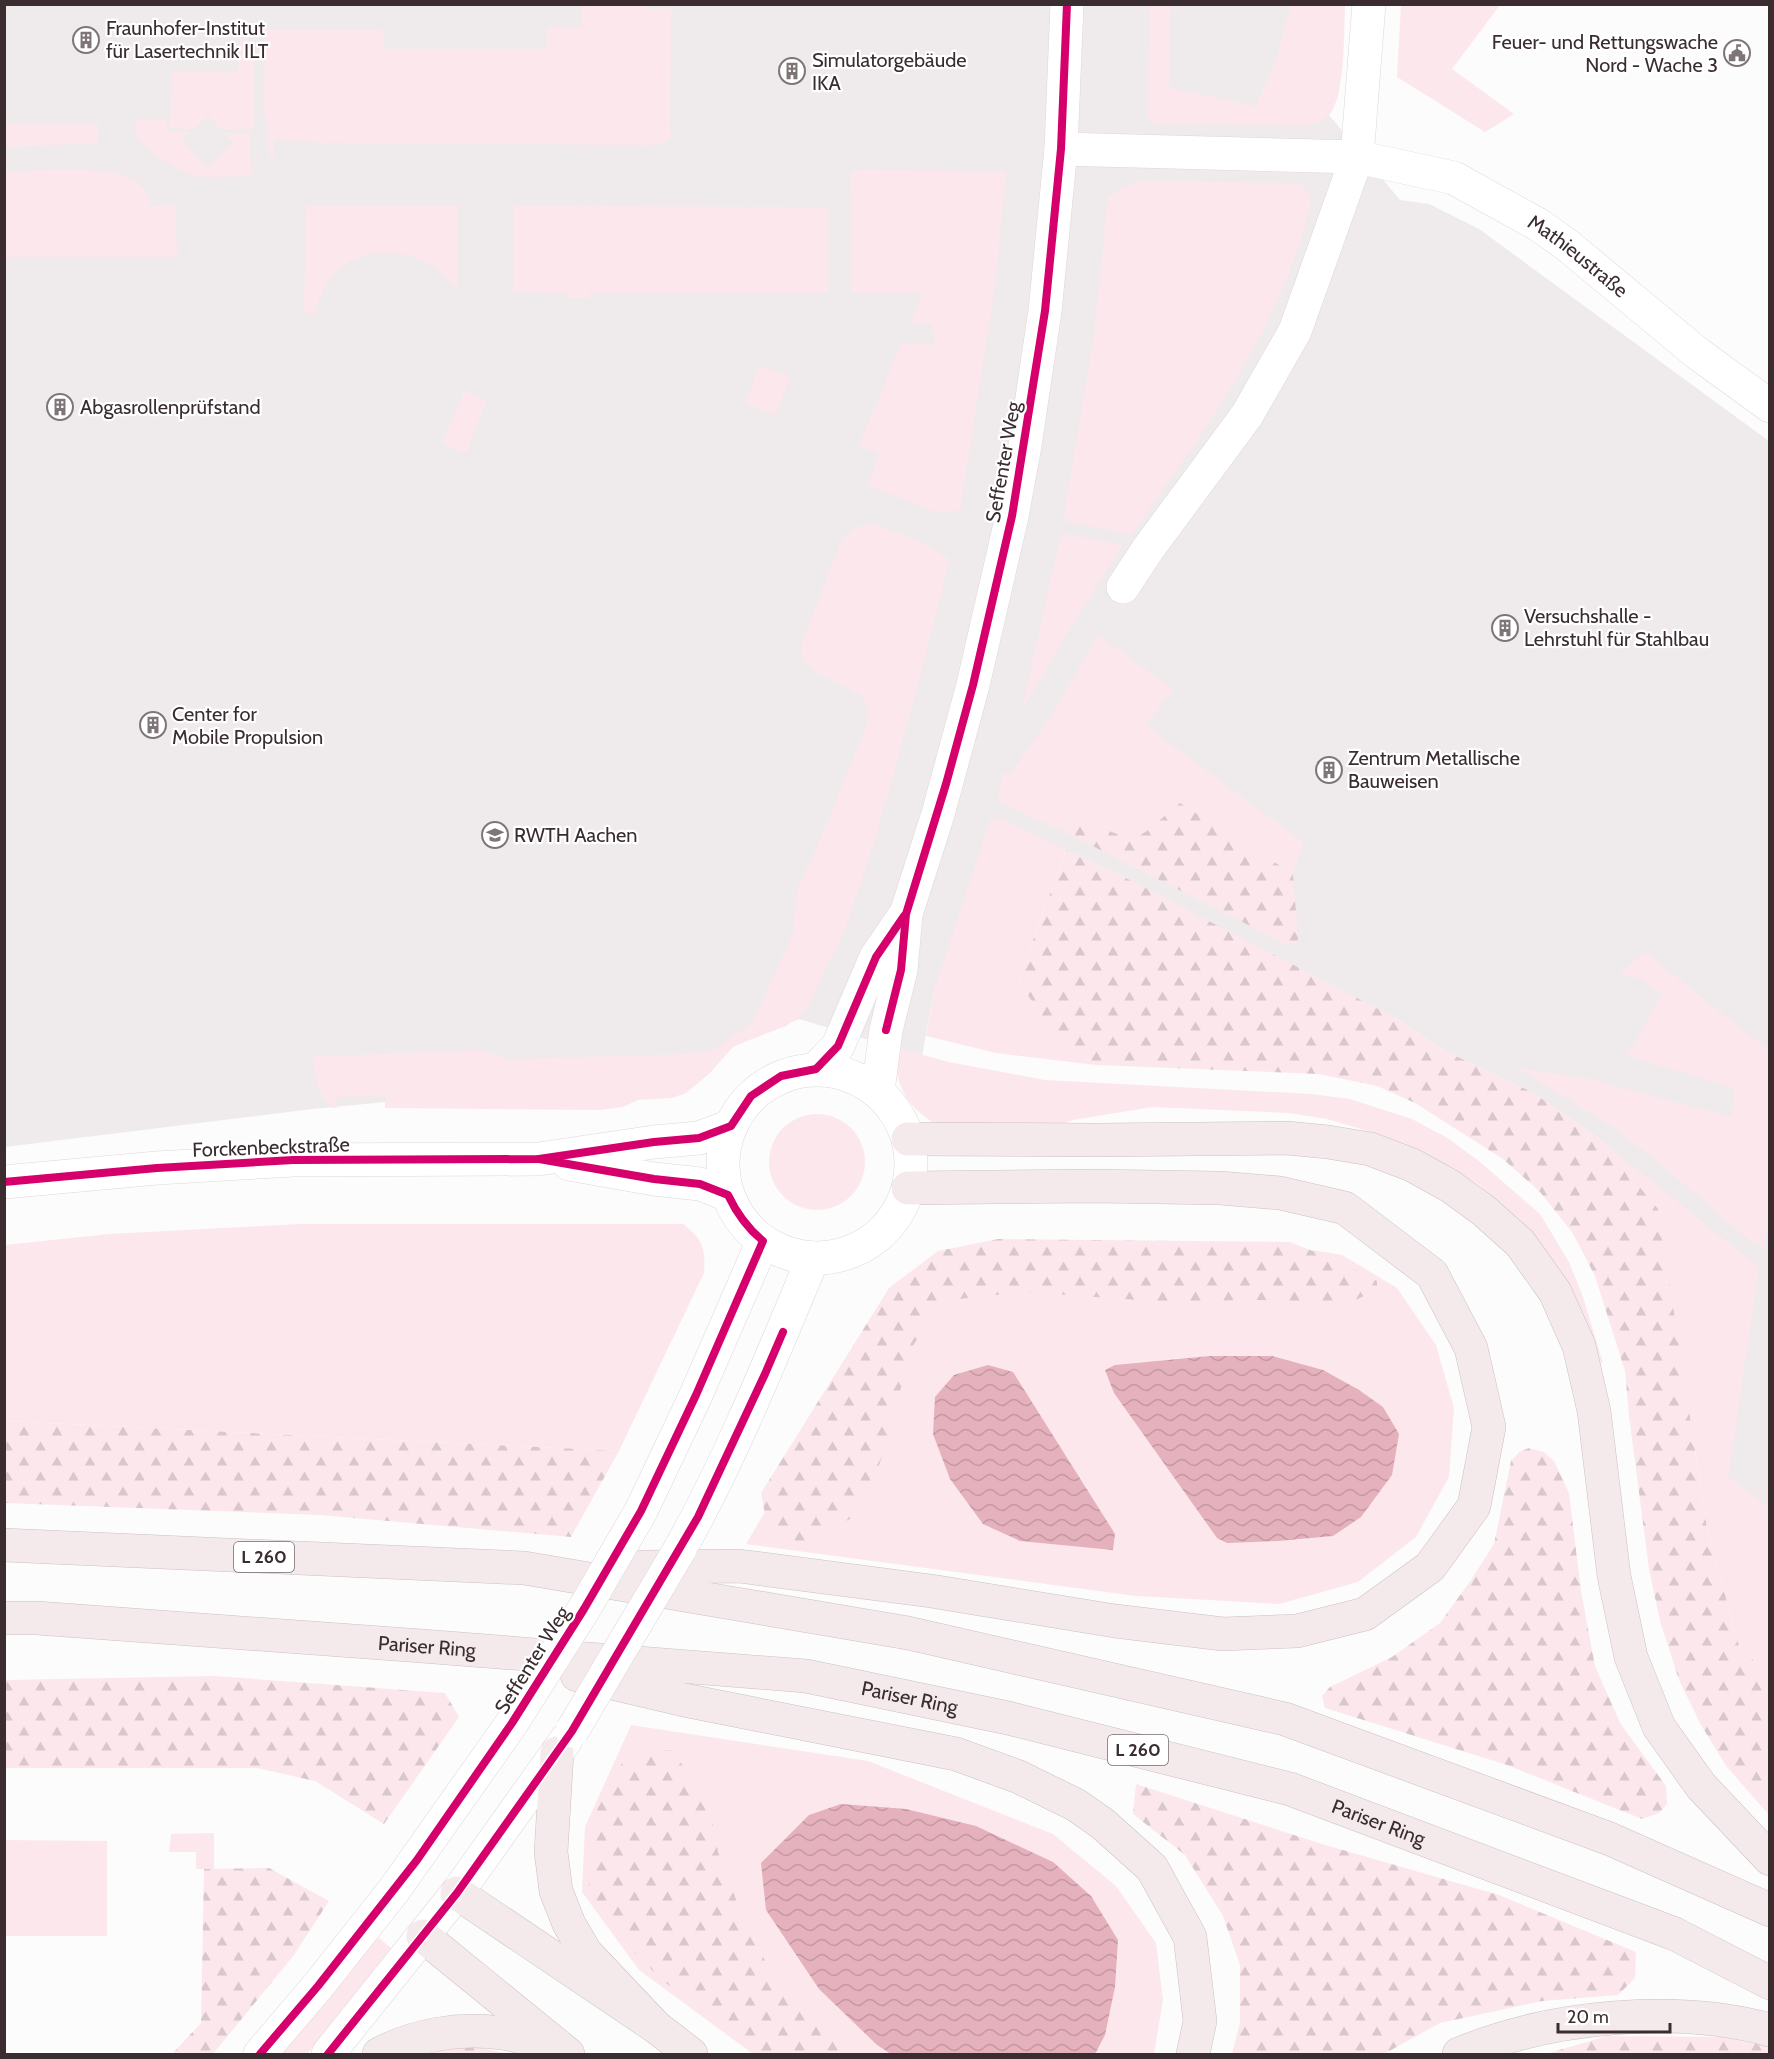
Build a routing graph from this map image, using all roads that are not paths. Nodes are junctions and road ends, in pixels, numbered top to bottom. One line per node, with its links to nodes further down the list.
1 (1067, 4): 3 (street, Seffenter Weg)
2 (1369, 4): 4 (street)
3 (1061, 149): 4 (street); 7 (street, Seffenter Weg)
4 (1357, 156): 5 (street, Mathieustraße); 6 (street)
5 (1770, 406)
6 (1123, 587)
7 (906, 914): 8 (street, Seffenter Weg); 9 (street, Seffenter Weg)
8 (816, 1069): 9 (street); 10 (street)
9 (878, 1091): 11 (street)
10 (731, 1126): 12 (street, Forckenbeckstraße); 15 (street)
11 (908, 1139): 14 (street); 23 (highway)
12 (539, 1159): 13 (street, Forckenbeckstraße); 15 (street, Forckenbeckstraße)
13 (4, 1182)
14 (908, 1188): 17 (street); 19 (highway)
15 (728, 1195): 16 (street)
16 (763, 1241): 17 (street); 24 (street, Seffenter Weg, bridge)
17 (813, 1258): 22 (street, bridge)
18 (4, 1545): 19 (highway, L 260)
19 (524, 1568): 27 (highway, L 260)
20 (4, 1618): 21 (highway, Pariser Ring / L 260)
21 (472, 1650): 29 (highway, Pariser Ring / L 260); 37 (highway)
22 (565, 1742): 25 (street); 30 (highway)
23 (1770, 1859)
24 (417, 1860): 25 (street); 26 (street, Seffenter Weg)
25 (457, 1893): 28 (street); 30 (highway)
26 (384, 1903): 28 (street); 33 (street, Seffenter Weg)
27 (1770, 1910)
28 (423, 1936): 32 (highway); 34 (street)
29 (1770, 1983)
30 (656, 2027): 36 (highway)
31 (1770, 2030): 38 (highway)
32 (563, 2050): 35 (highway)
33 (260, 2055)
34 (328, 2055)
35 (379, 2055)
36 (691, 2055)
37 (1192, 2055)
38 (1459, 2055)

